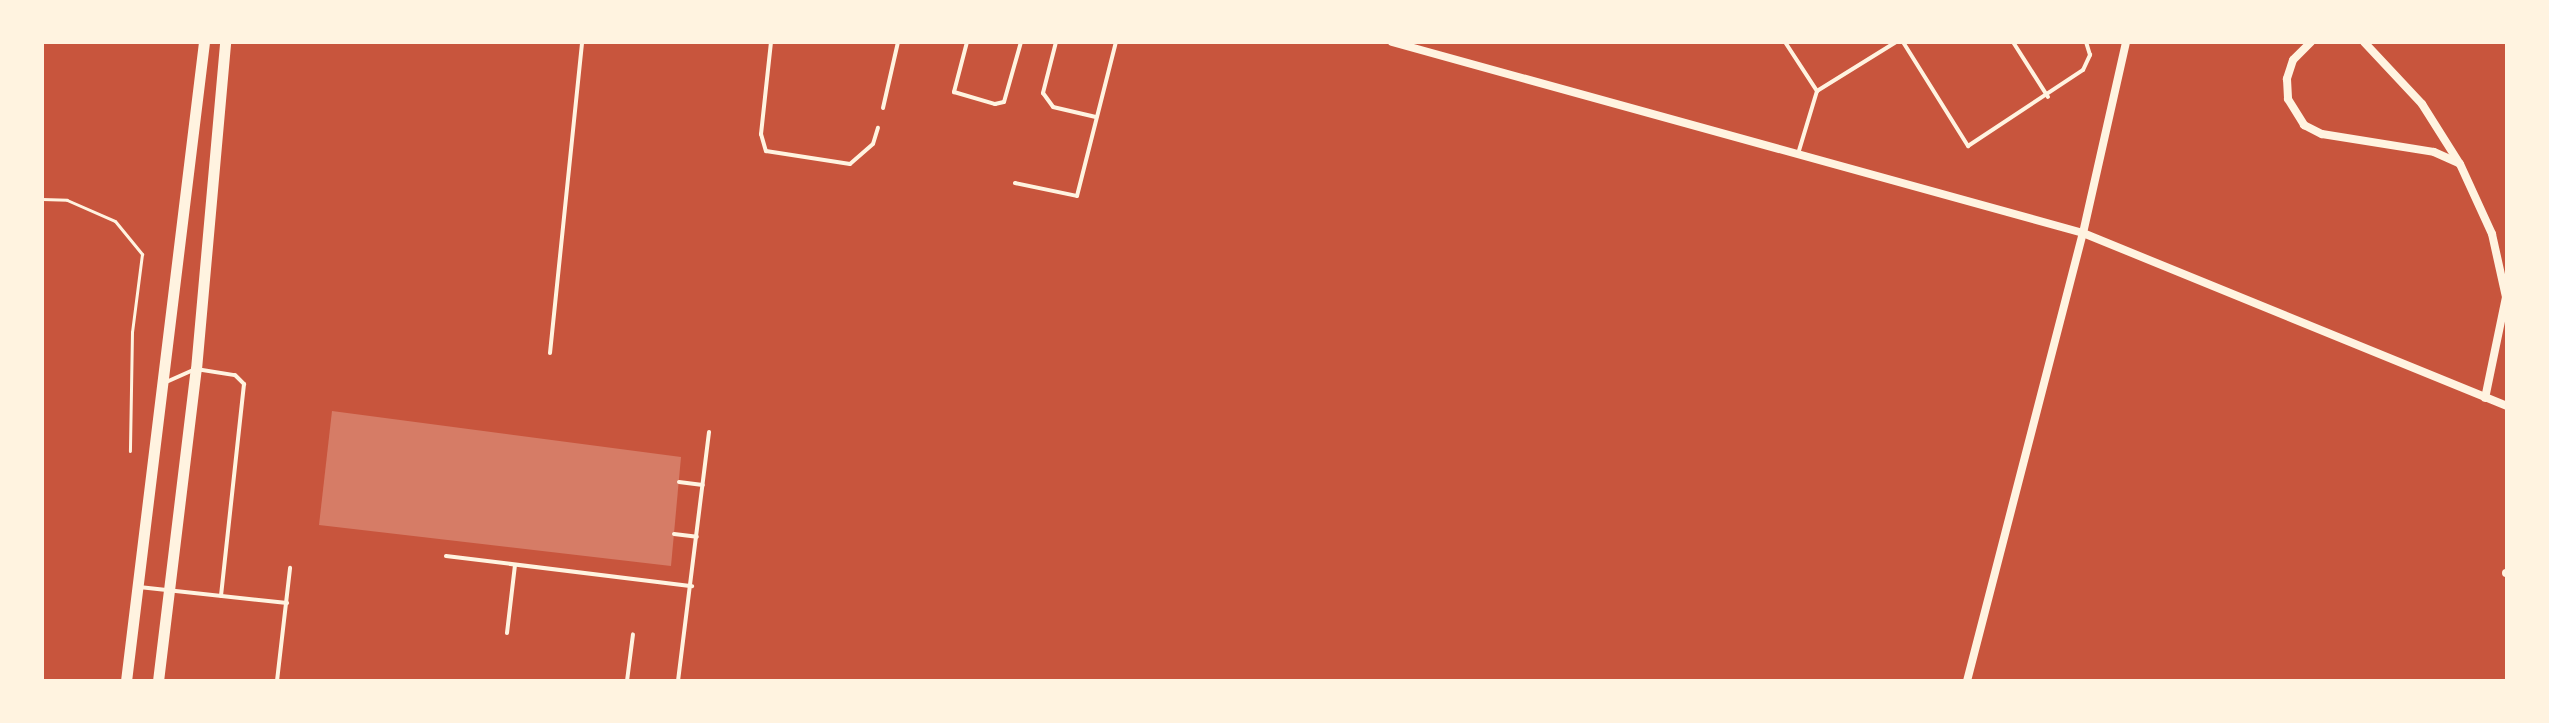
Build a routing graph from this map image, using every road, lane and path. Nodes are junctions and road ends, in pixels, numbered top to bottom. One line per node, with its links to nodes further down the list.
1 (204, 42): 31 (street)
2 (225, 42): 30 (street)
3 (582, 42): 29 (lane)
4 (771, 42): 23 (lane)
5 (898, 42): 21 (lane)
6 (967, 42): 7 (lane)
7 (1021, 42)
8 (1056, 42): 22 (lane)
9 (1116, 42): 22 (lane)
10 (1392, 42): 24 (street)
11 (1785, 42): 19 (lane)
12 (1896, 42): 19 (lane)
13 (1903, 42): 20 (lane)
14 (2013, 42): 20 (lane)
15 (2086, 42): 20 (lane)
16 (2126, 42): 28 (street)
17 (2311, 42): 25 (street)
18 (2364, 42): 25 (street)
19 (1817, 91): 24 (lane)
20 (2048, 97)
21 (883, 108)
22 (1096, 117): 26 (lane)
23 (878, 128)
24 (1797, 156): 28 (street)
25 (2460, 164): 32 (street)
26 (1015, 183)
27 (42, 199): 35 (path)
28 (2083, 233): 32 (street); 55 (street)
29 (550, 353)
30 (196, 369): 31 (lane); 45 (street); 46 (lane)
31 (163, 383): 44 (street)
32 (2485, 398): 33 (street)
33 (2507, 406)
34 (709, 432): 37 (lane)
35 (130, 451)
36 (679, 482): 37 (lane)
37 (703, 485): 39 (lane)
38 (674, 534): 39 (lane)
39 (697, 537): 43 (lane)
40 (446, 556): 41 (lane)
41 (515, 565): 43 (lane); 48 (lane)
42 (290, 568): 47 (lane)
43 (692, 586): 54 (lane)
44 (137, 587): 45 (lane); 50 (street)
45 (169, 590): 46 (lane); 51 (street)
46 (221, 596): 47 (lane)
47 (287, 603): 52 (lane)
48 (507, 633)
49 (633, 634): 53 (lane)
50 (126, 681)
51 (158, 681)
52 (277, 681)
53 (627, 681)
54 (678, 681)
55 (1967, 681)

